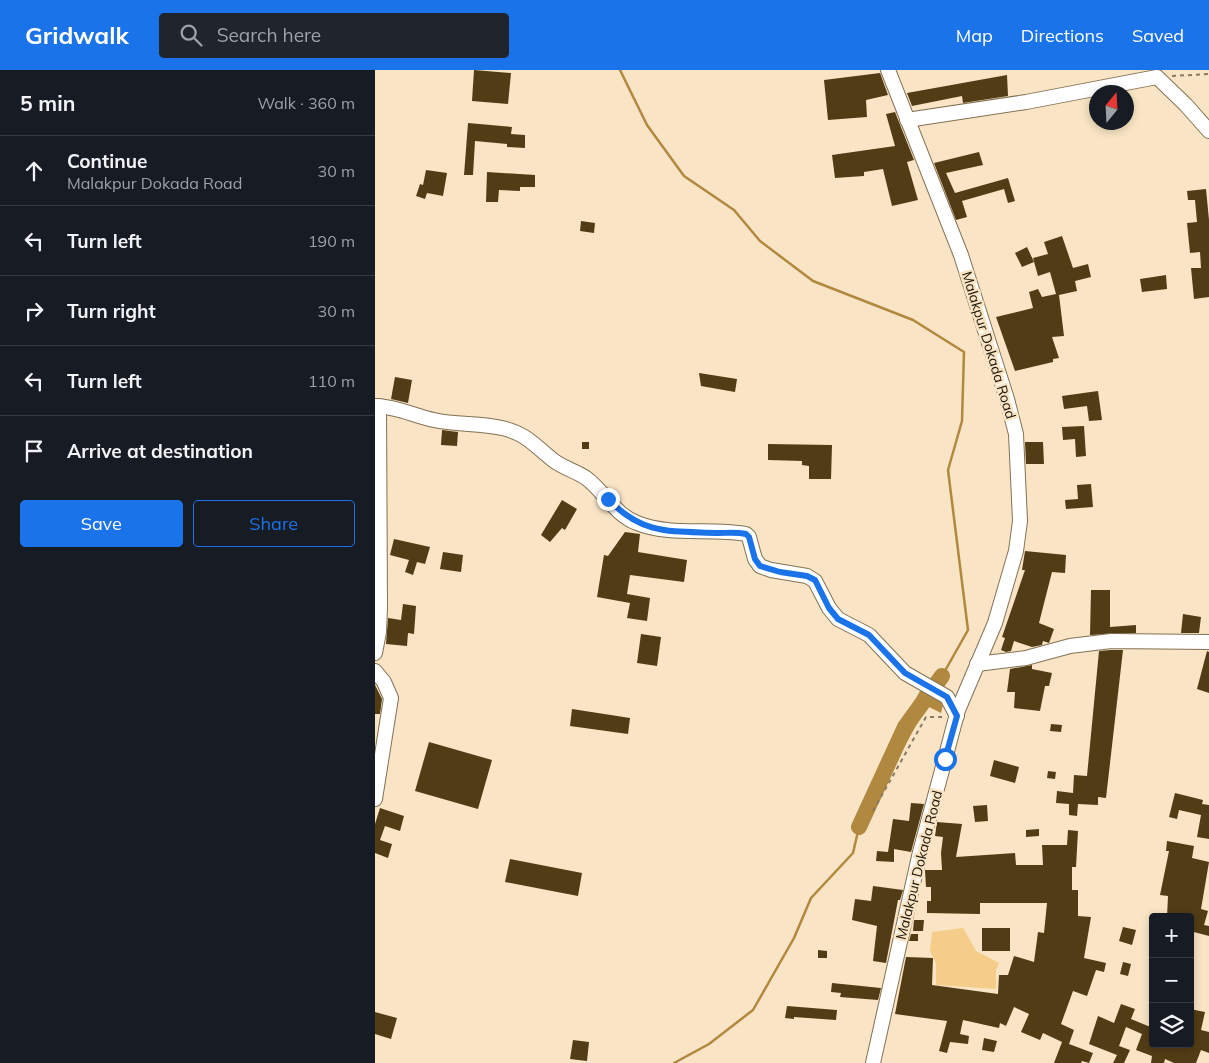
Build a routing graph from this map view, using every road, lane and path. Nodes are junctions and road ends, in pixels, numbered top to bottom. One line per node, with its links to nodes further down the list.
1 (888, 70): 4 (street, Malakpur Dokada Road)
2 (1209, 74): 3 (path)
3 (1157, 77): 4 (street); 5 (street)
4 (907, 120): 9 (street, Malakpur Dokada Road)
5 (1209, 132)
6 (377, 406): 8 (street); 12 (street)
7 (1209, 642): 9 (street)
8 (375, 653)
9 (977, 664): 11 (street, Malakpur Dokada Road)
10 (375, 672): 14 (street)
11 (967, 688): 12 (street); 13 (street, Malakpur Dokada Road)
12 (947, 697): 13 (street)
13 (957, 716): 15 (path); 16 (street, Malakpur Dokada Road)
14 (375, 799)
15 (873, 810)
16 (873, 1063)

